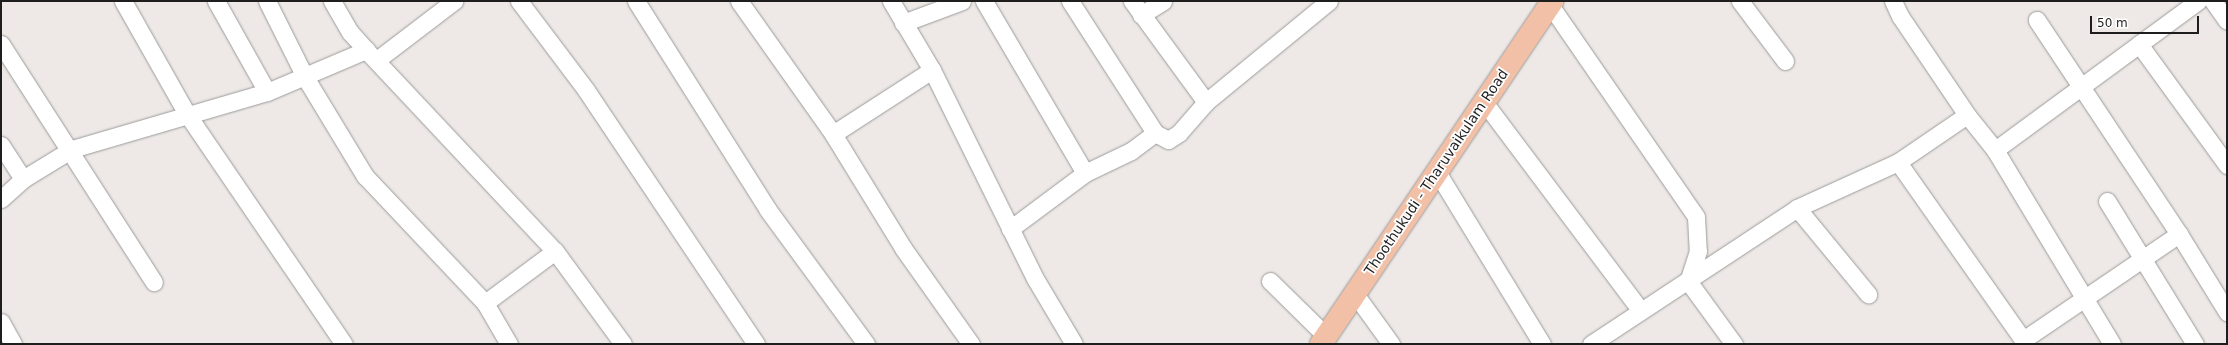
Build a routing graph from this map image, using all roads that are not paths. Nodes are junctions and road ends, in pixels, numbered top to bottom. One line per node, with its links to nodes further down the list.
1 (123, 1): 34 (street)
2 (216, 1): 31 (street)
3 (267, 1): 29 (street)
4 (332, 1): 26 (street)
5 (518, 1): 69 (street)
6 (636, 1): 70 (street)
7 (739, 1): 37 (street)
8 (891, 1): 23 (street)
9 (962, 1): 23 (street)
10 (984, 1): 44 (street)
11 (1070, 1): 36 (street)
12 (1163, 1): 20 (street)
13 (1329, 1): 32 (street)
14 (1740, 1): 27 (street)
15 (1893, 1): 35 (street)
16 (2198, 1): 25 (street)
17 (2213, 1): 22 (street)
18 (451, 2): 26 (street)
19 (1551, 3): 33 (main road, Thoothukudi - Tharuvaikulam Road); 54 (street)
20 (1137, 8): 32 (street)
21 (2037, 20): 30 (street)
22 (2227, 21)
23 (903, 23): 28 (street)
24 (1, 44): 39 (street)
25 (2139, 44): 30 (street); 42 (street)
26 (372, 55): 29 (street); 51 (street)
27 (1785, 61)
28 (932, 70): 37 (street); 49 (street)
29 (305, 77): 31 (street); 59 (street)
30 (2082, 86): 40 (street); 50 (street)
31 (268, 92): 34 (street)
32 (1206, 102): 36 (street)
33 (1484, 102): 43 (main road, Thoothukudi - Tharuvaikulam Road); 60 (street)
34 (187, 114): 39 (street); 66 (street)
35 (1967, 114): 40 (street); 41 (street)
36 (1155, 133): 44 (street)
37 (833, 134): 71 (street)
38 (1, 145): 45 (street)
39 (72, 149): 45 (street); 55 (street)
40 (1995, 150): 58 (street)
41 (1898, 162): 48 (street); 64 (street)
42 (2227, 165)
43 (1437, 172): 56 (main road, Thoothukudi - Tharuvaikulam Road); 74 (street)
44 (1085, 173): 49 (street)
45 (23, 179): 46 (street)
46 (1, 199)
47 (2107, 201): 52 (street)
48 (1797, 208): 54 (street); 57 (street)
49 (1010, 229): 72 (street)
50 (2179, 234): 52 (street); 61 (street)
51 (554, 251): 59 (street); 68 (street)
52 (2144, 260): 58 (street); 78 (street)
53 (1270, 281): 63 (street)
54 (1688, 281): 60 (street); 76 (street)
55 (154, 282)
56 (1355, 294): 63 (main road, Thoothukudi - Tharuvaikulam Road); 73 (street)
57 (1868, 294)
58 (2086, 299): 64 (street); 77 (street)
59 (486, 303): 67 (street)
60 (1641, 311): 75 (street)
61 (2227, 312)
62 (1, 322): 65 (street)
63 (1324, 340)
64 (2024, 342)
65 (13, 344)
66 (344, 344)
67 (509, 344)
68 (623, 344)
69 (756, 344)
70 (866, 344)
71 (971, 344)
72 (1074, 344)
73 (1391, 344)
74 (1542, 344)
75 (1591, 344)
76 (1734, 344)
77 (2112, 344)
78 (2195, 344)

